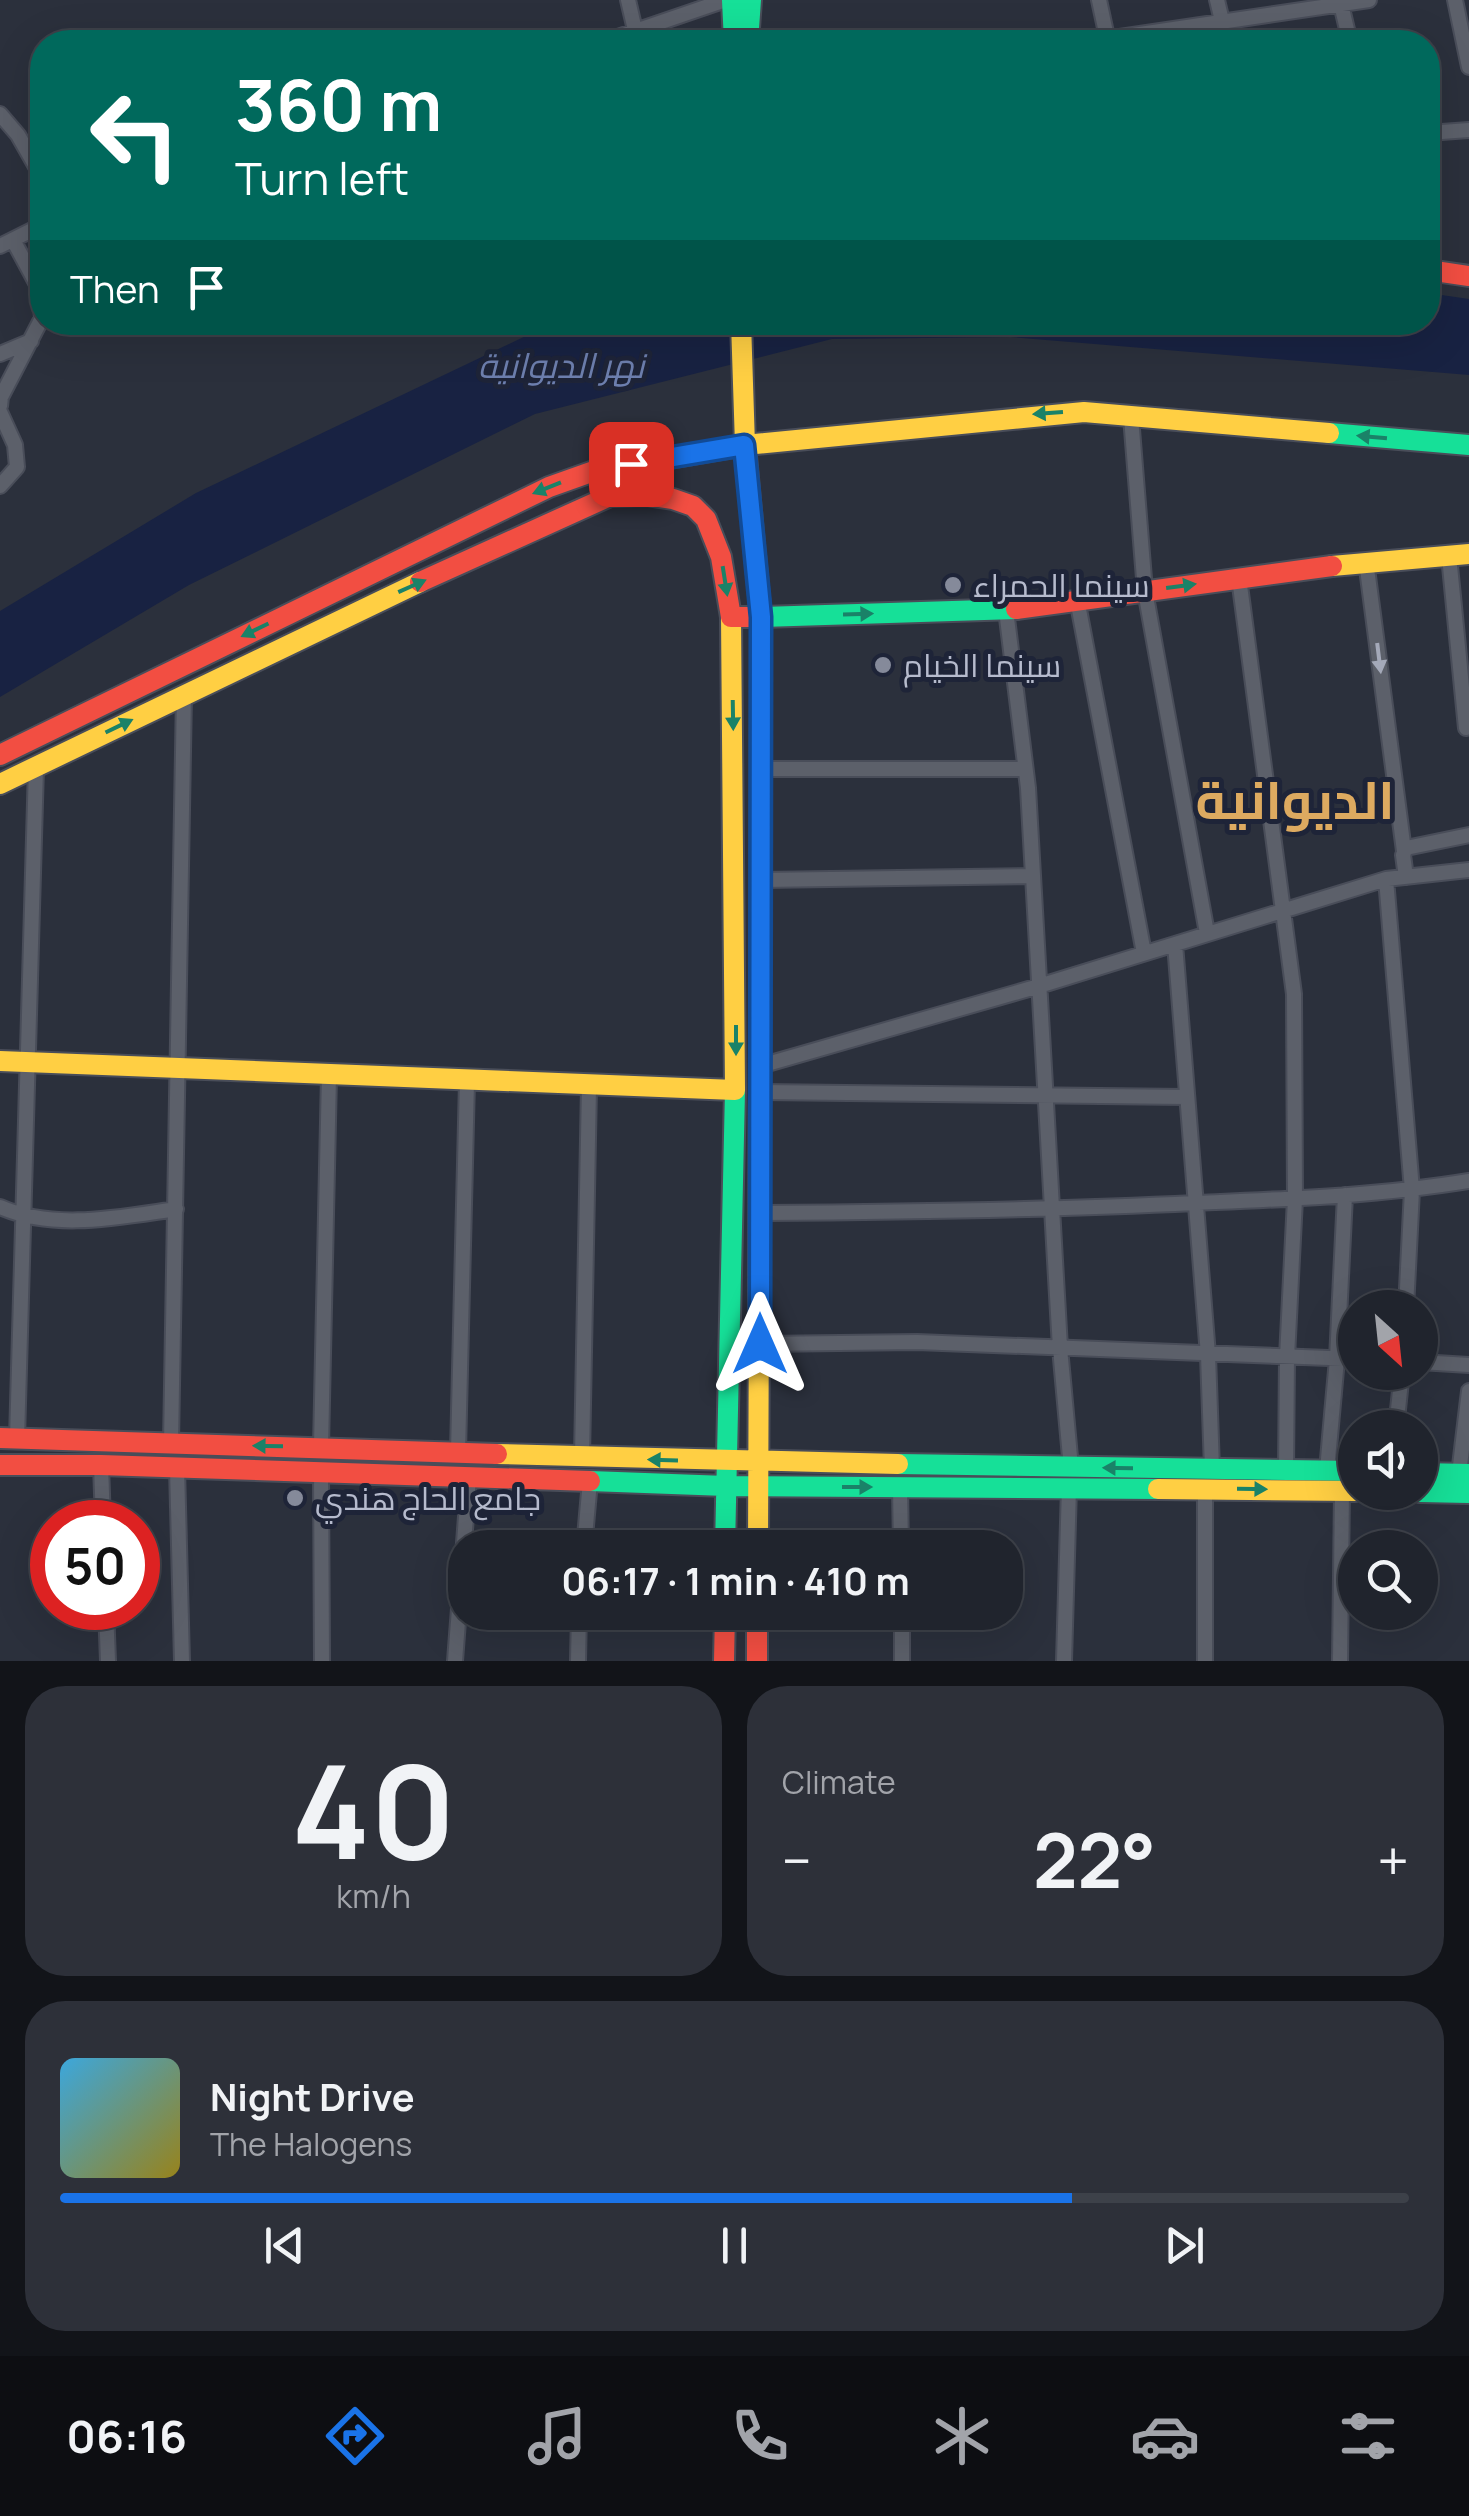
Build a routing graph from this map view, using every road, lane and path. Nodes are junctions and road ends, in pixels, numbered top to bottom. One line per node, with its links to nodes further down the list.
1 (628, 0): 9 (street)
2 (729, 0): 9 (street); 10 (main road)
3 (1099, 0): 11 (street)
4 (1217, 0): 8 (street)
5 (1369, 0): 7 (street)
6 (1456, 0): 15 (street)
7 (1341, 2): 8 (street); 14 (street)
8 (1222, 22): 12 (street); 13 (street)
9 (635, 30)
10 (733, 30)
11 (1106, 30)
12 (1174, 30)
13 (1224, 30)
14 (1347, 30)
15 (1469, 66)
16 (0, 114): 19 (street)
17 (1469, 130): 18 (street)
18 (1440, 131)
19 (30, 156)
20 (30, 231): 21 (street)
21 (6, 243): 23 (street)
22 (1440, 272): 24 (main road)
23 (30, 276)
24 (1469, 276)
25 (34, 335): 27 (street)
26 (741, 335): 31 (main road)
27 (32, 340): 28 (street); 29 (street)
28 (0, 354)
29 (0, 409): 33 (street)
30 (1131, 417): 31 (main road, one-way to 31); 32 (main road, one-way to 30); 38 (street)
31 (744, 445): 36 (main road, one-way to 36); 43 (main road)
32 (1469, 445)
33 (0, 486)
34 (1459, 555): 35 (main road); 46 (street)
35 (1366, 561): 37 (main road); 54 (street, one-way to 54)
36 (365, 575): 40 (main road); 45 (main road, one-way to 45)
37 (1239, 578): 38 (main road, one-way to 37); 60 (street)
38 (1145, 591): 39 (main road); 61 (street)
39 (1077, 600): 41 (main road); 63 (street)
40 (377, 602): 42 (main road, one-way to 42); 44 (main road)
41 (1006, 610): 43 (main road, one-way to 41); 51 (street)
42 (731, 617): 43 (main road); 72 (main road, one-way to 72)
43 (761, 617): 50 (main road)
44 (184, 694): 47 (main road, one-way to 44); 68 (street)
45 (67, 723): 47 (main road); 48 (main road)
46 (1466, 728)
47 (76, 747): 49 (main road)
48 (0, 755)
49 (36, 767): 52 (main road); 66 (street)
50 (761, 769): 51 (street); 59 (main road)
51 (1025, 770): 56 (street)
52 (0, 784)
53 (1469, 835): 54 (street)
54 (1404, 851): 57 (street)
55 (1469, 870): 57 (street)
56 (1032, 876): 59 (street); 64 (street)
57 (1406, 877): 58 (street)
58 (1386, 879): 60 (street); 77 (street)
59 (760, 880): 67 (main road)
60 (1285, 909): 61 (street); 79 (street)
61 (1207, 933): 62 (street)
62 (1175, 944): 63 (street); 75 (street)
63 (1144, 953): 64 (street)
64 (1039, 986): 67 (street); 74 (street)
65 (0, 1061): 66 (main road)
66 (29, 1062): 68 (main road); 85 (street)
67 (760, 1066): 73 (main road)
68 (179, 1070): 69 (main road); 82 (street)
69 (329, 1075): 70 (main road); 98 (street)
70 (467, 1080): 71 (main road); 99 (street)
71 (589, 1086): 72 (main road); 100 (street)
72 (734, 1090): 101 (main road)
73 (760, 1092): 74 (street); 84 (main road)
74 (1045, 1094): 75 (street); 83 (street)
75 (1185, 1097): 80 (street)
76 (1469, 1181): 77 (street)
77 (1412, 1190): 78 (street); 87 (street)
78 (1345, 1195): 79 (street); 86 (street)
79 (1295, 1199): 80 (street); 91 (street)
80 (1196, 1203): 83 (street); 90 (street)
81 (0, 1207): 85 (street)
82 (176, 1209): 85 (street); 97 (street)
83 (1052, 1211): 84 (street); 89 (street)
84 (760, 1213): 88 (main road)
85 (24, 1216): 96 (street)
86 (1341, 1290)
87 (1407, 1290)
88 (760, 1344): 89 (street); 102 (main road)
89 (1060, 1348): 90 (street); 113 (street)
90 (1208, 1355): 91 (street); 114 (street)
91 (1287, 1357): 92 (street); 106 (street)
92 (1338, 1359): 107 (street)
93 (1438, 1363): 94 (street)
94 (1469, 1365)
95 (1469, 1391): 111 (street)
96 (9, 1438): 97 (main road)
97 (171, 1443): 98 (main road, one-way to 97)
98 (321, 1447): 99 (main road)
99 (458, 1452): 100 (main road)
100 (582, 1457): 101 (main road, one-way to 100)
101 (726, 1462): 102 (main road); 116 (main road)
102 (760, 1463): 113 (main road); 117 (main road)
103 (0, 1465): 104 (main road)
104 (100, 1465): 105 (main road); 122 (street)
105 (178, 1468): 109 (main road); 134 (street)
106 (1286, 1470): 107 (main road); 114 (main road)
107 (1327, 1470): 108 (main road)
108 (1338, 1470)
109 (321, 1472): 112 (main road); 135 (street)
110 (1438, 1473): 111 (main road)
111 (1464, 1474)
112 (469, 1477): 115 (main road); 136 (street)
113 (1070, 1477): 114 (main road); 118 (main road); 141 (street)
114 (1208, 1479): 119 (main road, one-way to 119); 142 (street)
115 (590, 1481): 116 (main road); 124 (street)
116 (726, 1486): 117 (main road); 125 (main road)
117 (759, 1486): 118 (main road, one-way to 118); 126 (main road)
118 (900, 1486): 127 (street)
119 (1338, 1490)
120 (1438, 1492): 121 (main road)
121 (1469, 1493)
122 (102, 1500)
123 (1347, 1510): 143 (street)
124 (586, 1530)
125 (726, 1530)
126 (758, 1530)
127 (900, 1530)
128 (107, 1630): 133 (street)
129 (579, 1630): 137 (street)
130 (725, 1630): 138 (main road)
131 (757, 1630): 139 (main road)
132 (902, 1630): 140 (street)
133 (108, 1661)
134 (182, 1661)
135 (322, 1661)
136 (455, 1661)
137 (578, 1661)
138 (724, 1661)
139 (757, 1661)
140 (902, 1661)
141 (1064, 1661)
142 (1205, 1661)
143 (1340, 1661)

